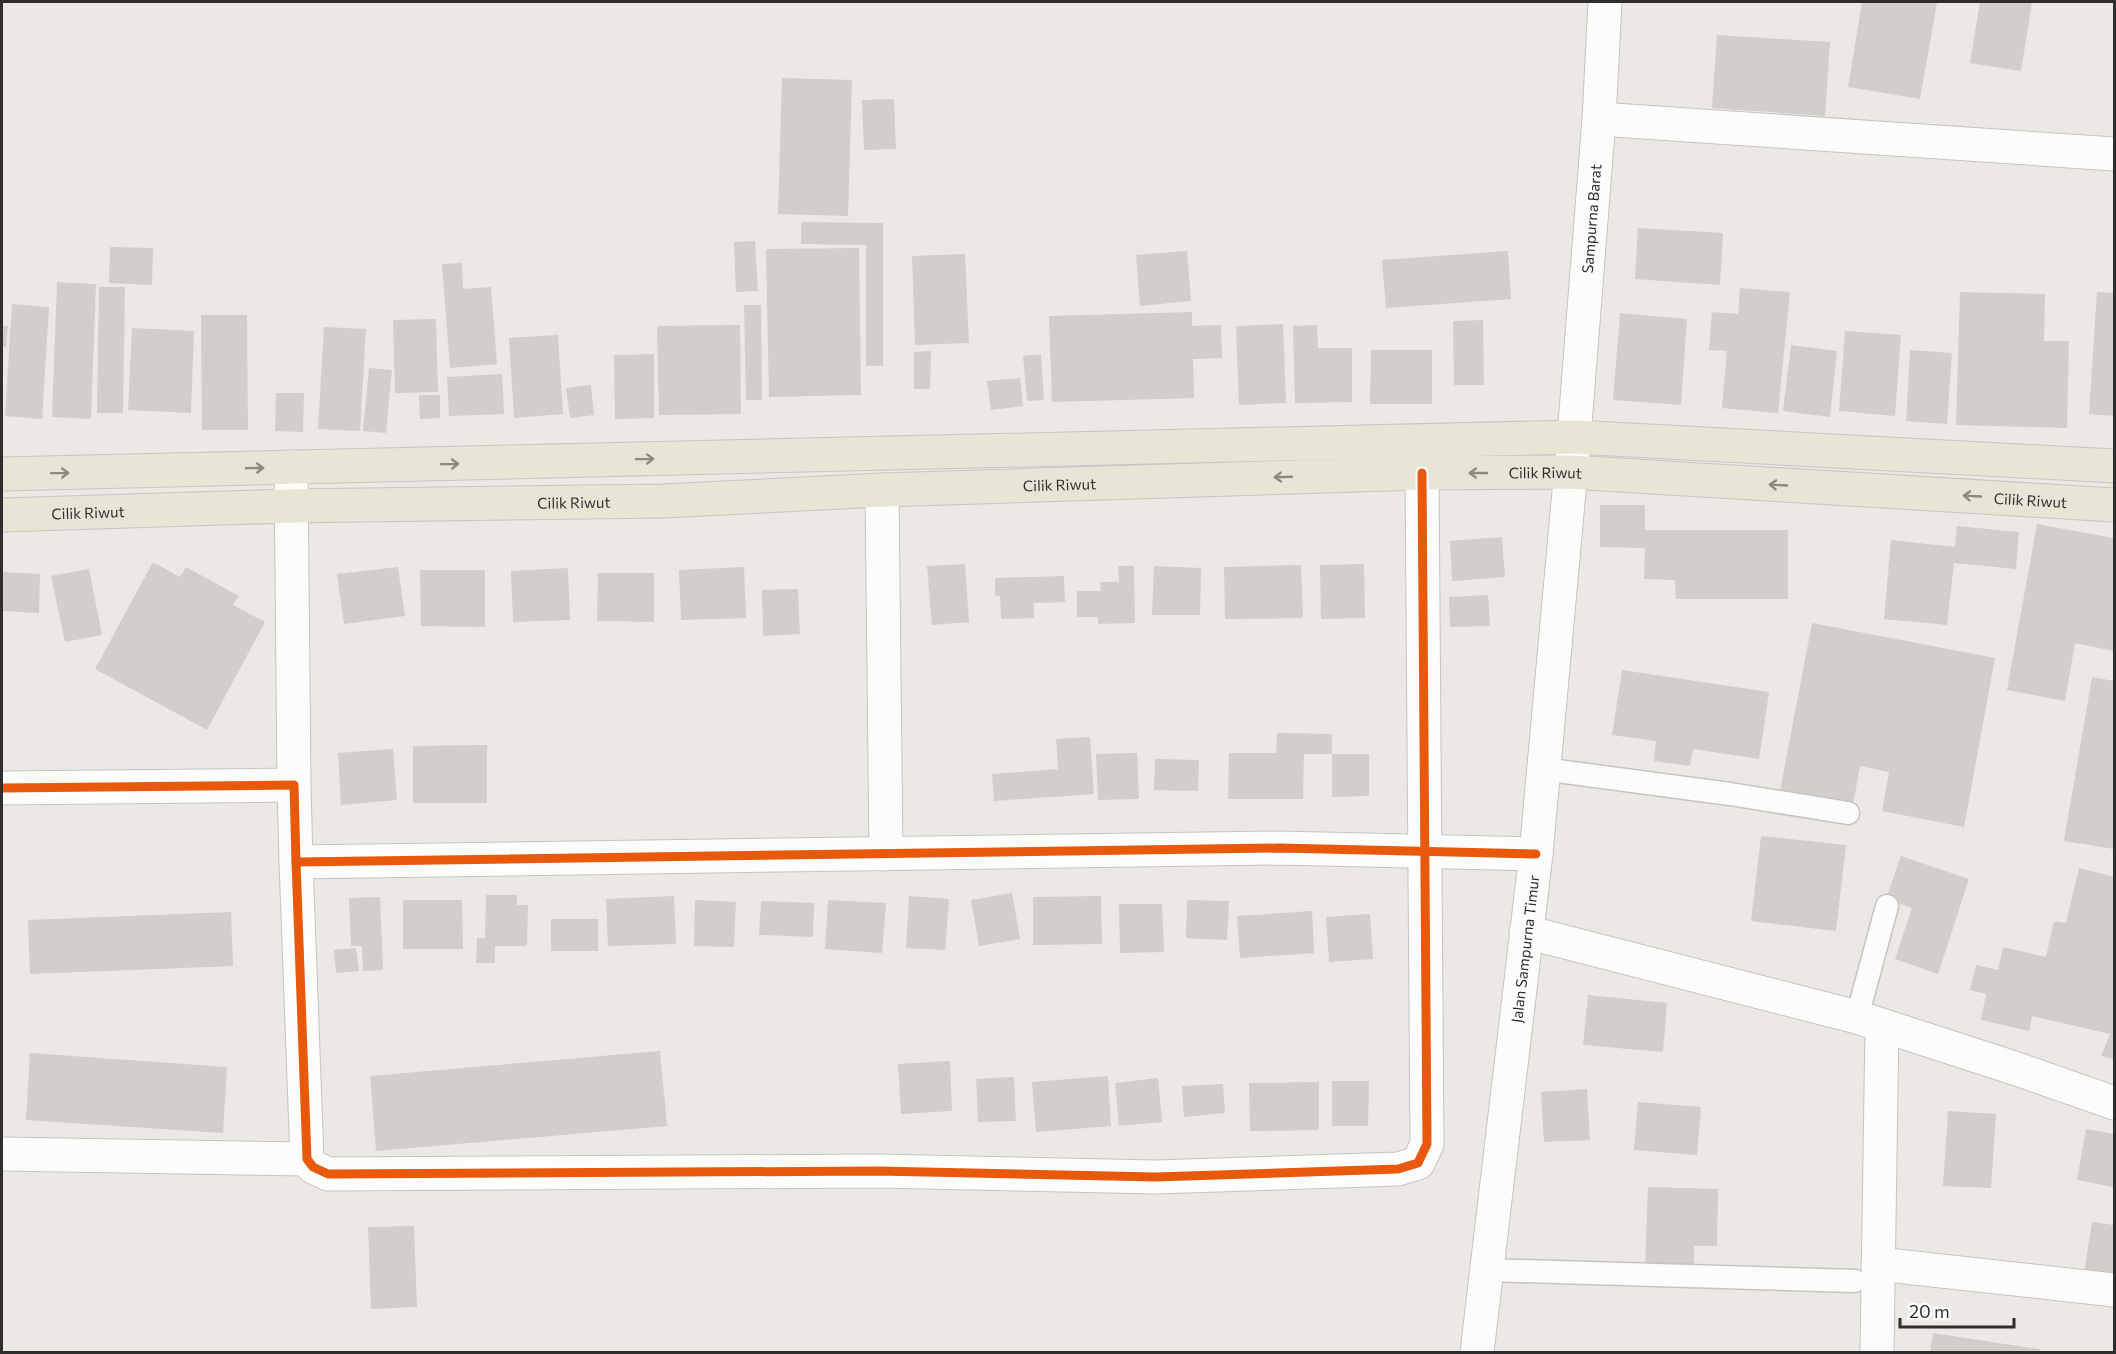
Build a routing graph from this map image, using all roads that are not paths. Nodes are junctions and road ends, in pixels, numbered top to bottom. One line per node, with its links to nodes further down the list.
1 (1605, 2): 2 (street, Sampurna Barat)
2 (1599, 119): 3 (street); 4 (street, Sampurna Barat)
3 (2115, 154)
4 (1574, 437): 5 (main road); 6 (main road); 8 (street, Sampurna Barat)
5 (1038, 450): 7 (main road, one-way to 5); 11 (main road)
6 (2115, 466)
7 (291, 467): 10 (main road, one-way to 7); 14 (street)
8 (1569, 472): 9 (main road, Cilik Riwut, one-way to 9); 13 (main road, Cilik Riwut, one-way to 8); 16 (street, Jalan Sampurna Timur)
9 (1422, 473): 11 (main road, Cilik Riwut, one-way to 11); 20 (street)
10 (2, 474)
11 (1039, 485): 12 (main road, Cilik Riwut)
12 (882, 490): 14 (main road, Cilik Riwut); 21 (street)
13 (2115, 505)
14 (290, 506): 15 (main road, Cilik Riwut); 17 (street)
15 (2, 515)
16 (1543, 769): 19 (lane); 22 (street, Jalan Sampurna Timur)
17 (294, 785): 18 (street); 23 (street)
18 (2, 788)
19 (1848, 813)
20 (1425, 851): 21 (street); 22 (street); 29 (street)
21 (886, 854): 23 (street)
22 (1536, 854): 25 (street, Jalan Sampurna Timur)
23 (296, 862): 29 (street)
24 (1887, 906): 26 (lane)
25 (1526, 932): 26 (street); 30 (street, Jalan Sampurna Timur)
26 (1870, 1021): 27 (street); 31 (street)
27 (2115, 1103)
28 (2, 1154): 29 (street)
29 (307, 1159)
30 (1487, 1270): 31 (lane); 33 (street, Jalan Sampurna Timur)
31 (1867, 1272): 32 (street); 34 (street)
32 (2115, 1290)
33 (1477, 1353)
34 (1876, 1353)

